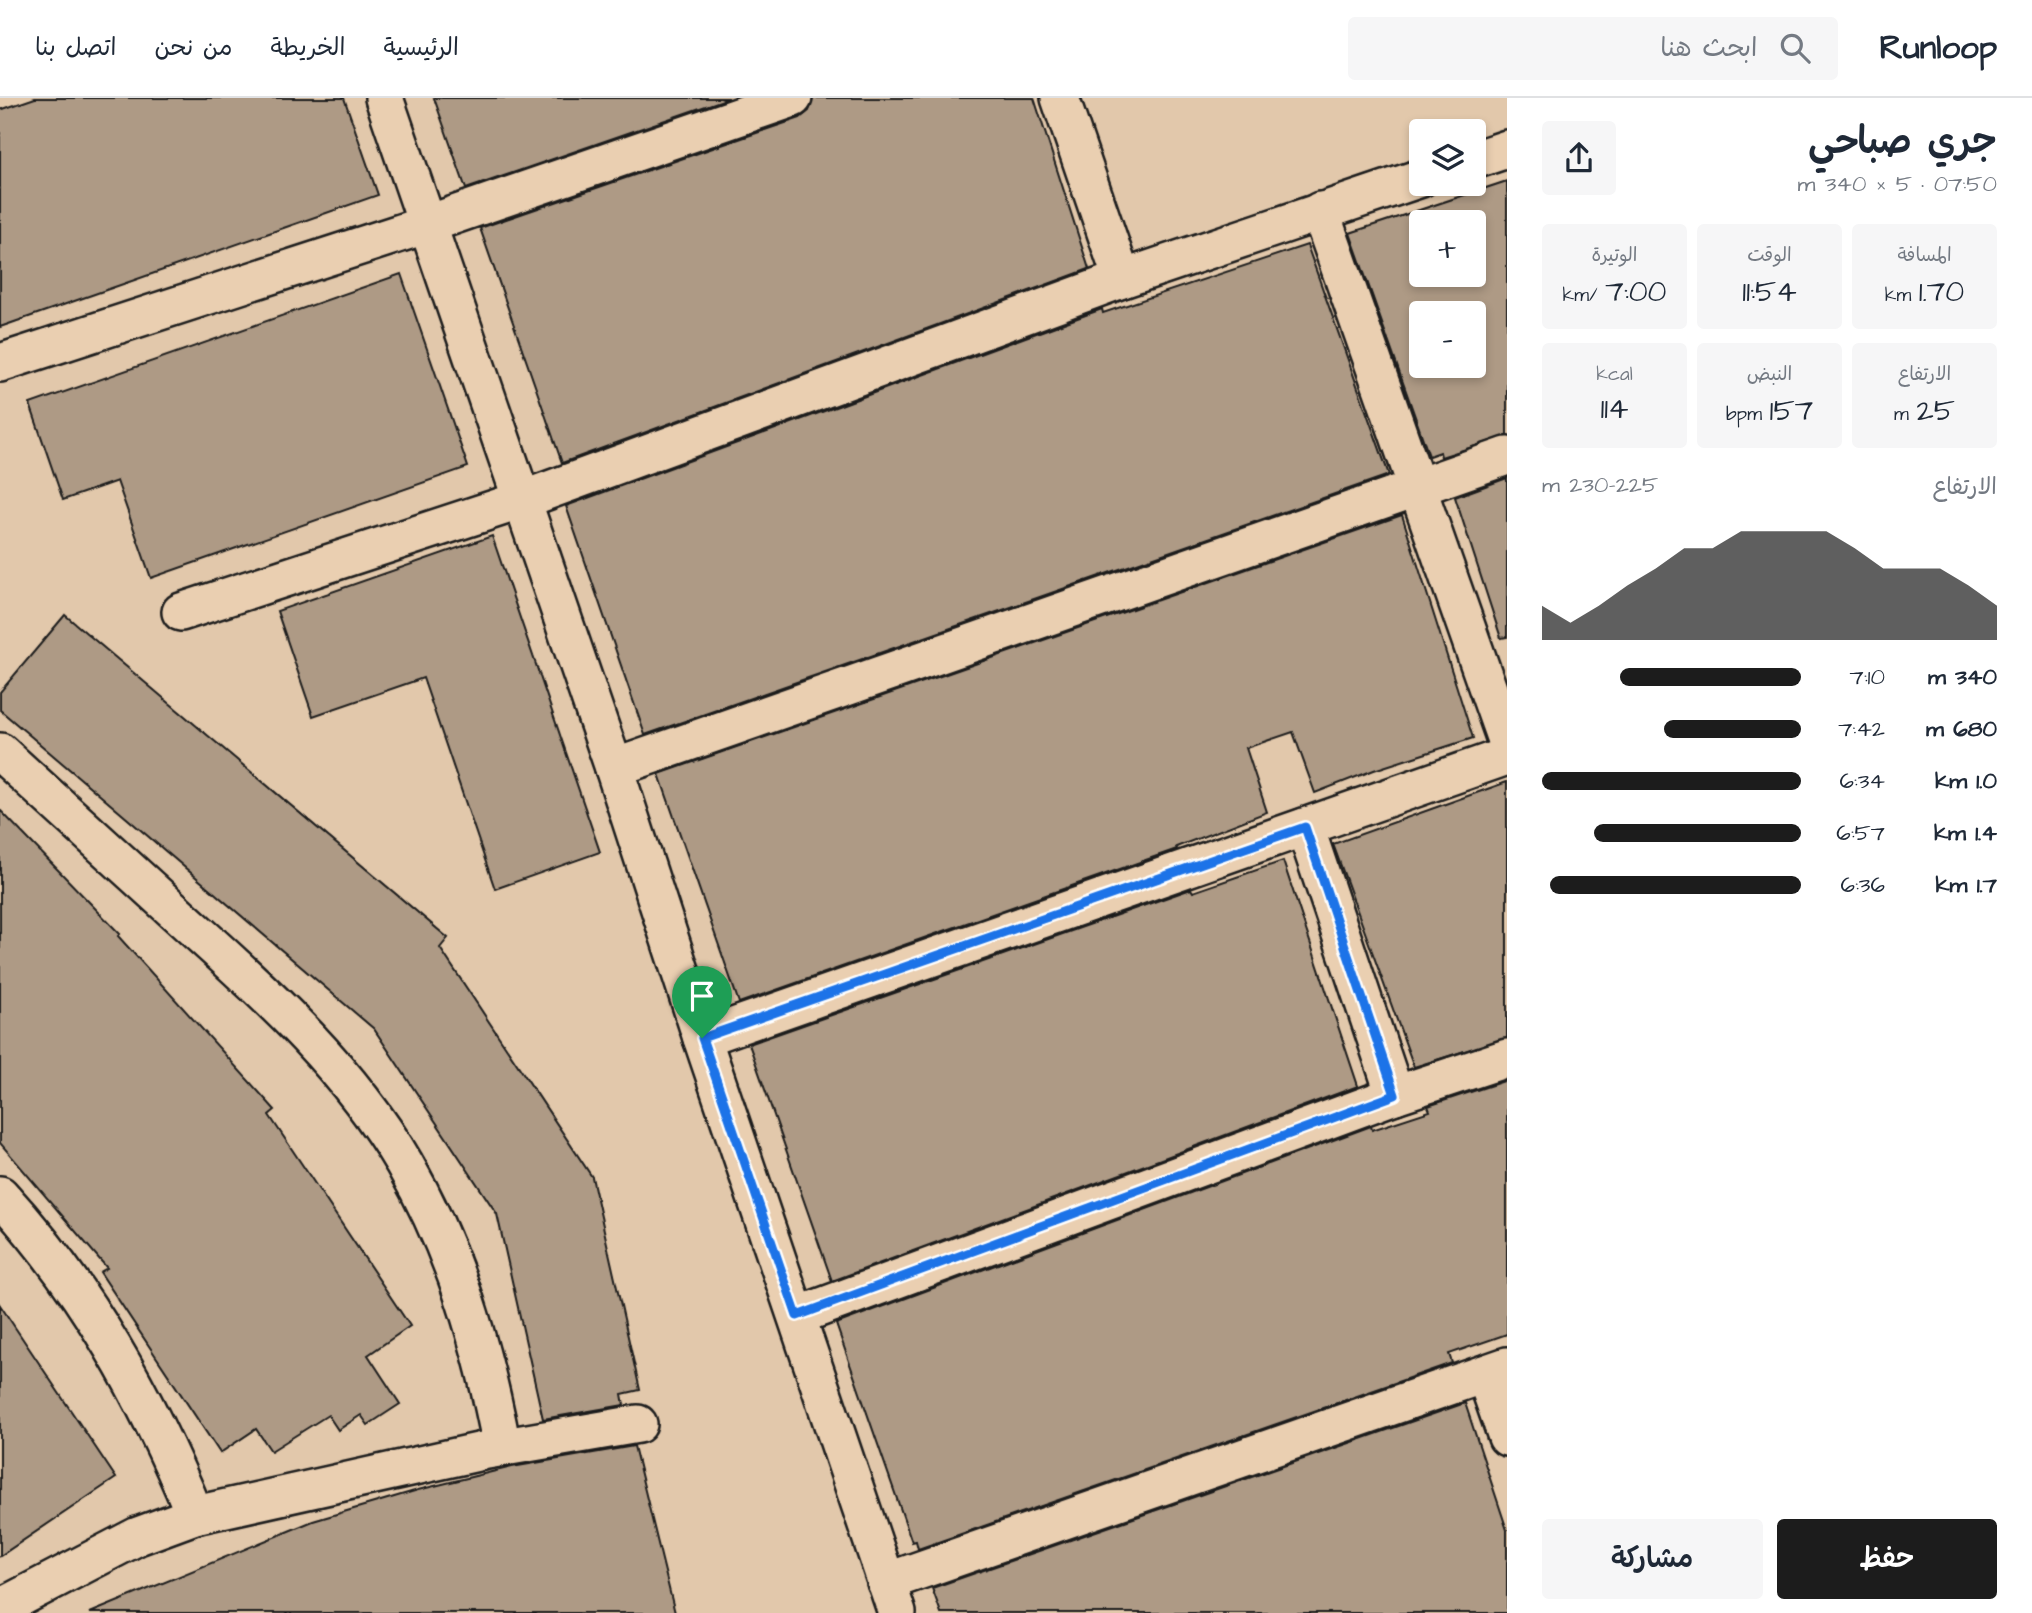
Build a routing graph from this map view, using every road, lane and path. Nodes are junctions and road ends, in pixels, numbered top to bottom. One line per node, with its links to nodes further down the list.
1 (384, 98): 8 (street)
2 (793, 98): 8 (street)
3 (1060, 98): 9 (street)
4 (1507, 149): 5 (street)
5 (1486, 156)
6 (1409, 182): 7 (street)
7 (1320, 211): 9 (street); 12 (street)
8 (428, 224): 10 (street); 13 (street)
9 (1122, 279): 13 (street)
10 (0, 363)
11 (1507, 456): 12 (street)
12 (1417, 487): 15 (street); 18 (street)
13 (522, 500): 14 (street); 18 (street)
14 (181, 612)
15 (1507, 743)
16 (0, 752): 28 (street)
17 (1507, 756): 19 (street)
18 (614, 768): 20 (street)
19 (1305, 827): 20 (street); 22 (street)
20 (702, 1038): 24 (street)
21 (1507, 1058): 22 (street)
22 (1395, 1095): 24 (street)
23 (0, 1195): 29 (street)
24 (797, 1316): 30 (street)
25 (1496, 1370): 27 (street); 30 (street)
26 (638, 1424): 28 (street)
27 (1507, 1437)
28 (502, 1447): 29 (street)
29 (195, 1515): 31 (street)
30 (892, 1598)
31 (0, 1608)

